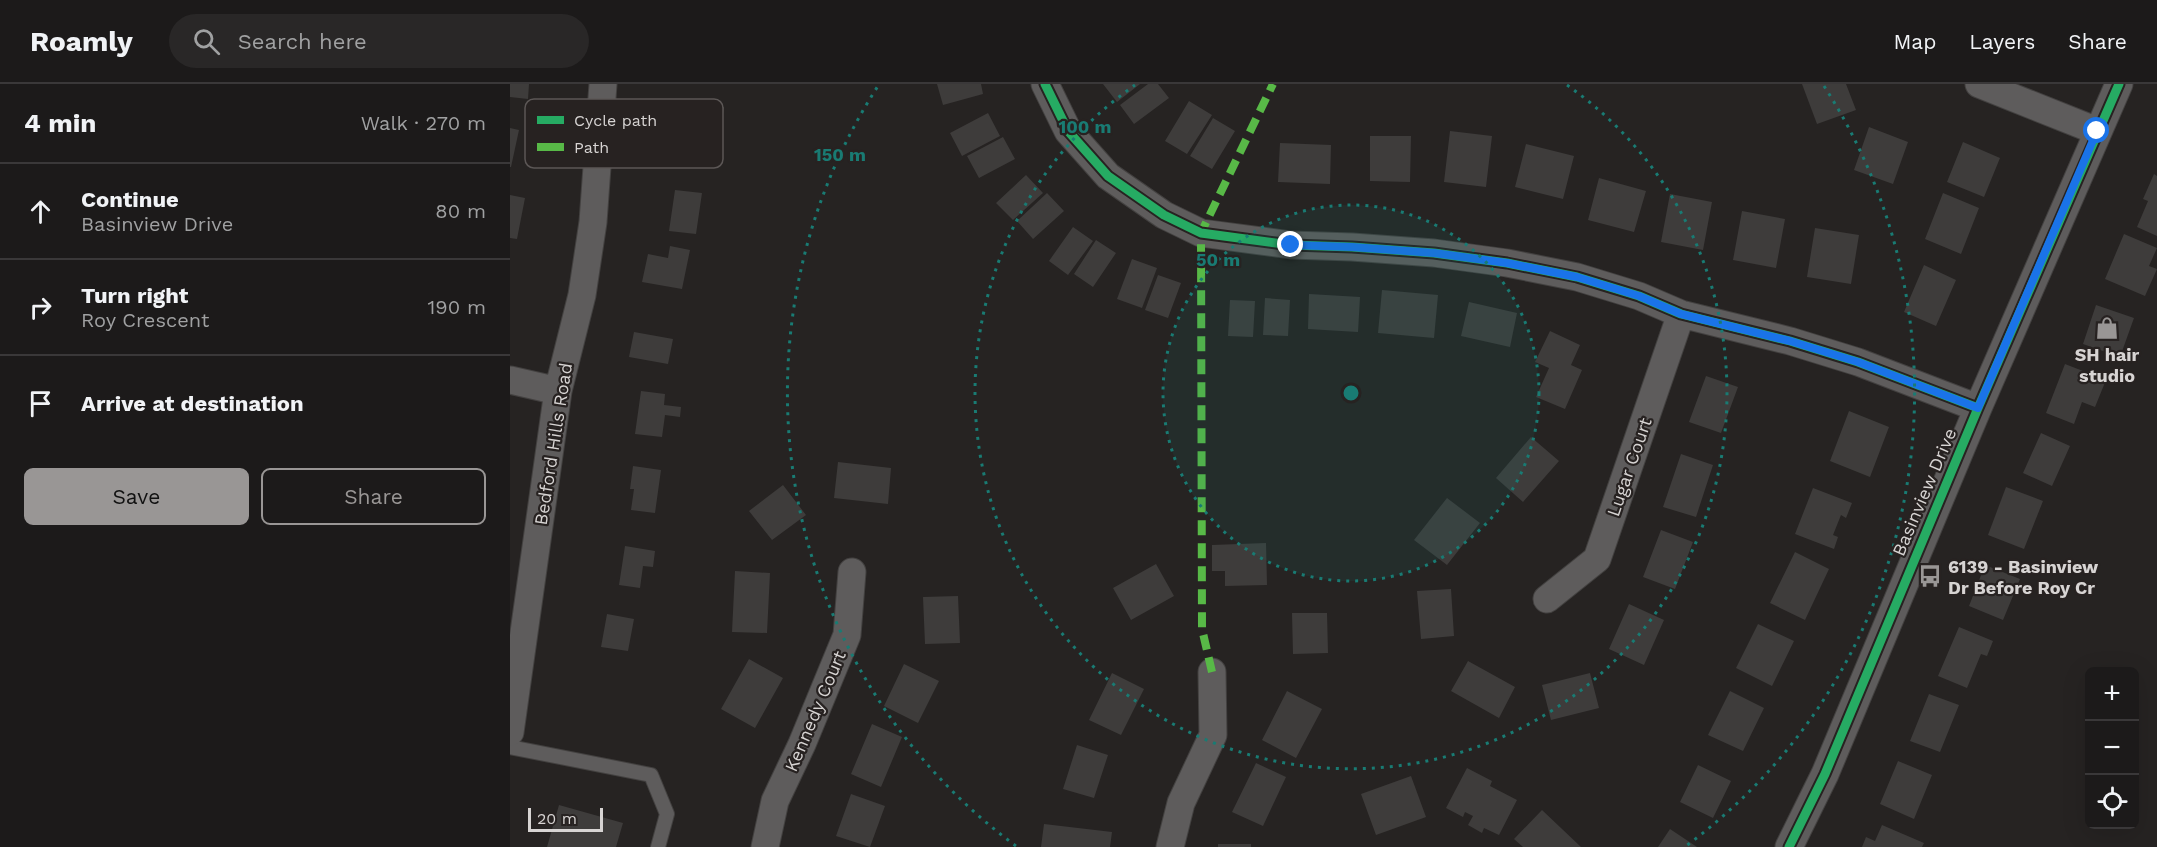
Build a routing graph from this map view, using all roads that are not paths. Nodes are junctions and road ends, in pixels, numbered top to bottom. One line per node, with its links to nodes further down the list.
1 (603, 84): 5 (street, Bedford Hills Road)
2 (1045, 84): 8 (street)
3 (1979, 84): 6 (street)
4 (2119, 84): 6 (street, Basinview Drive)
5 (602, 99)
6 (2097, 131): 11 (street, Basinview Drive)
7 (597, 168): 10 (street, Bedford Hills Road)
8 (1681, 314): 11 (street); 13 (street, Lugar Court)
9 (510, 380): 10 (street)
10 (558, 391): 15 (street, Bedford Hills Road)
11 (1978, 408): 20 (street, Basinview Drive)
12 (852, 572): 18 (street, Kennedy Court)
13 (1548, 599)
14 (1212, 672): 19 (street)
15 (510, 732)
16 (510, 747): 17 (lane)
17 (658, 847)
18 (765, 847)
19 (1170, 847)
20 (1789, 847)

